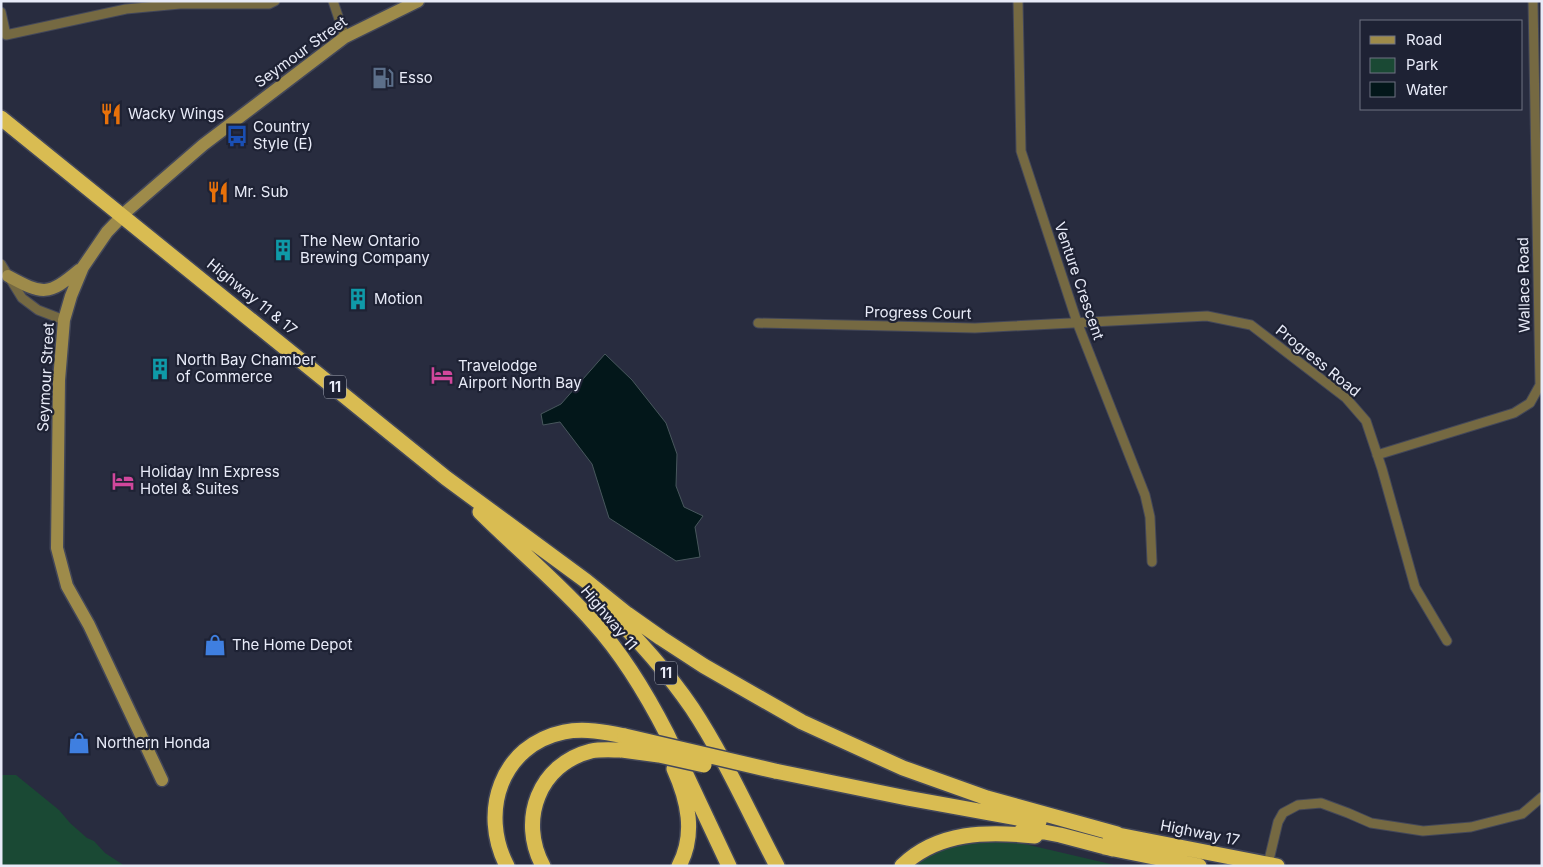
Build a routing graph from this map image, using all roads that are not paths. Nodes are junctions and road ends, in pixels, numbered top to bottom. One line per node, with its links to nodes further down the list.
1 (275, 1): 6 (street)
2 (333, 1): 8 (street)
3 (418, 1): 8 (street, Seymour Street)
4 (1018, 1): 15 (street, Venture Crescent)
5 (1532, 1): 17 (street, Wallace Road)
6 (180, 3): 7 (street)
7 (1, 12)
8 (345, 37): 10 (street, Seymour Street)
9 (1, 118): 10 (highway, Highway 11 & 17 / 11)
10 (122, 216): 12 (street, Seymour Street); 18 (highway, Highway 11 & 17 / 11)
11 (1, 264): 13 (street)
12 (83, 267): 13 (street); 14 (street, Seymour Street)
13 (8, 276): 14 (street)
14 (64, 320): 23 (street, Seymour Street)
15 (1077, 322): 16 (street, Progress Court); 17 (street, Progress Road); 19 (street, Venture Crescent)
16 (758, 323)
17 (1377, 455): 20 (street, Progress Road)
18 (501, 525): 21 (highway, Highway 11 / 11); 25 (highway); 31 (highway, Highway 11 / 11)
19 (1152, 562)
20 (1447, 641)
21 (612, 645): 29 (highway); 30 (highway, Highway 11 / 11)
22 (623, 743): 25 (highway, bridge); 27 (highway); 28 (highway)
23 (162, 780)
24 (1542, 796): 26 (street)
25 (1115, 842): 26 (highway, Highway 17); 32 (highway); 33 (highway)
26 (1271, 865)
27 (507, 866)
28 (543, 866)
29 (680, 866)
30 (729, 866)
31 (777, 866)
32 (902, 866)
33 (1200, 866)

